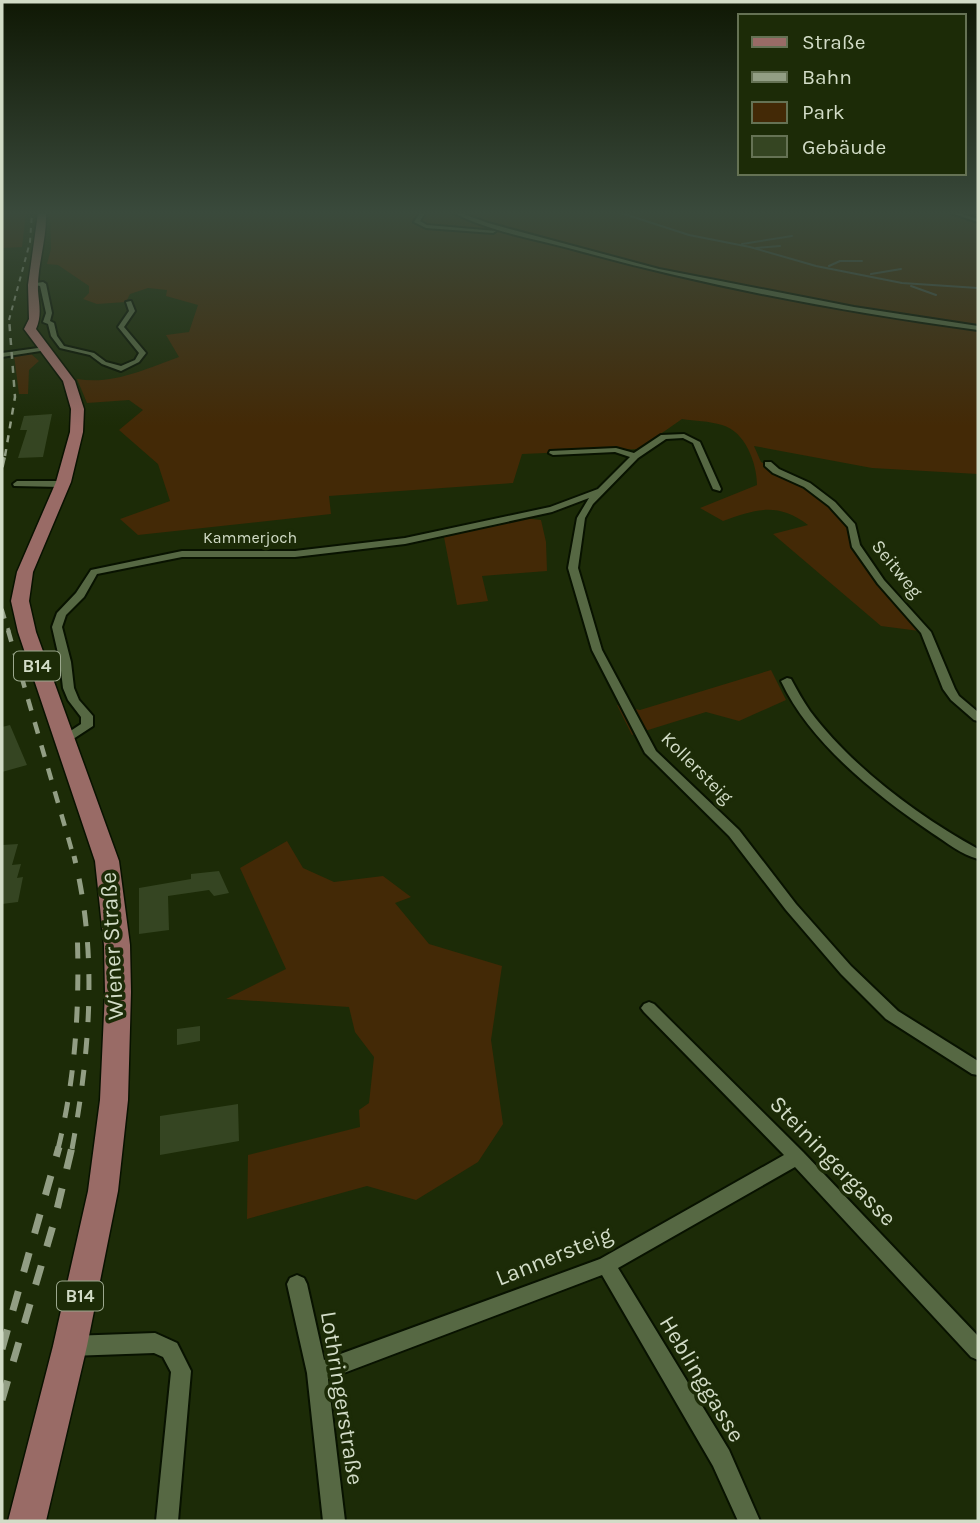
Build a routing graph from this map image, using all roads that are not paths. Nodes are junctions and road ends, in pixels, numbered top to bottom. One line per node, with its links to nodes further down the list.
1 (33, 284): 4 (main road, B14)
2 (723, 284): 5 (street)
3 (129, 302): 4 (street)
4 (40, 322): 6 (main road, B14)
5 (978, 328)
6 (45, 349): 7 (street); 12 (main road, Wiener Straße / B14)
7 (2, 355)
8 (553, 453): 9 (street)
9 (635, 456): 13 (street, Kollersteig); 14 (street, Kollersteig)
10 (768, 464): 16 (street, Seitweg)
11 (17, 484): 12 (street)
12 (61, 484): 17 (main road, Wiener Straße / B14)
13 (717, 489)
14 (603, 490): 17 (street, Kammerjoch); 20 (street, Kollersteig)
15 (787, 681): 18 (street)
16 (978, 718)
17 (63, 740): 24 (main road, Wiener Straße / B14)
18 (978, 855)
19 (649, 1008): 21 (street, Steiningergasse)
20 (974, 1064)
21 (797, 1157): 22 (street, Lannersteig); 25 (street, Steiningergasse)
22 (606, 1265): 26 (street, Lannersteig); 30 (street, Heblinggasse)
23 (297, 1284): 26 (street, Lothringerstraße)
24 (70, 1346): 27 (main road, Wiener Straße / B14); 28 (street)
25 (978, 1350)
26 (317, 1373): 29 (street, Lothringerstraße)
27 (27, 1521)
28 (167, 1521)
29 (334, 1521)
30 (749, 1521)

